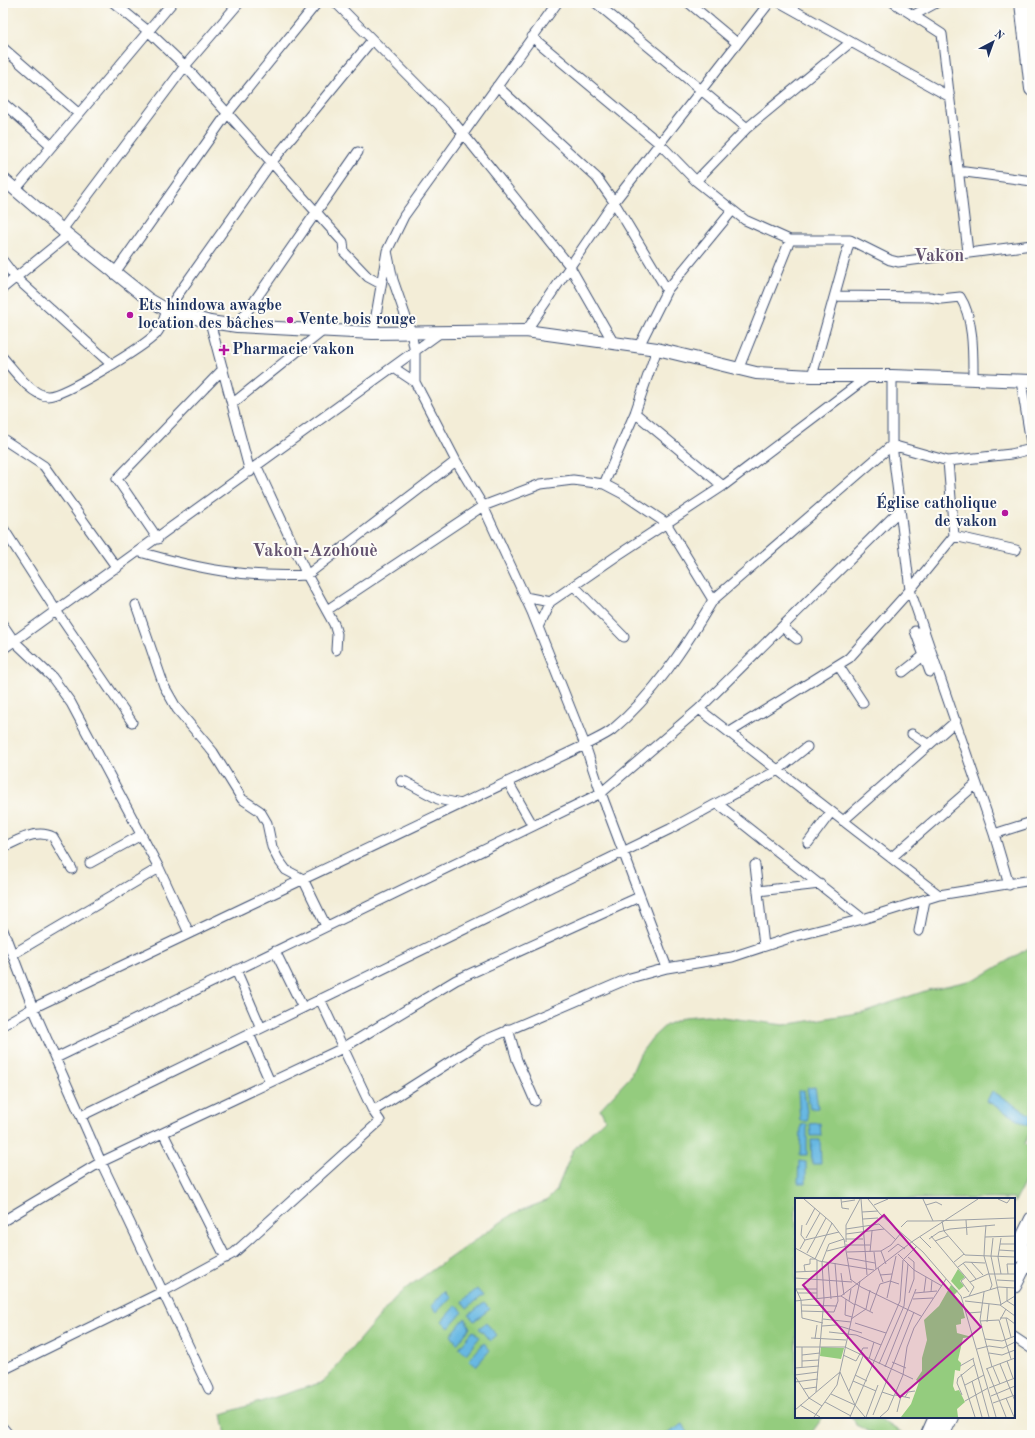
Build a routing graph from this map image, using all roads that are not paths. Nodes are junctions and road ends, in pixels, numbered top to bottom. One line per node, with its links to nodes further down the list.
1 (114, 3): 15 (street)
2 (172, 3): 15 (street)
3 (239, 3): 21 (street)
4 (318, 3): 28 (street)
5 (336, 3): 17 (street)
6 (556, 3): 16 (street)
7 (596, 3): 24 (street)
8 (689, 3): 19 (street)
9 (769, 3): 19 (street)
10 (781, 3): 18 (street)
11 (894, 3): 14 (street)
12 (936, 3): 14 (street)
13 (1022, 3): 23 (highway)
14 (914, 15): 25 (street)
15 (148, 31): 21 (street); 27 (street)
16 (532, 36): 22 (street); 31 (street)
17 (372, 40): 30 (street); 34 (street)
18 (850, 42): 25 (street); 29 (street)
19 (737, 43): 24 (street)
20 (3, 48): 27 (street)
21 (186, 66): 28 (street); 43 (street)
22 (498, 86): 30 (street); 40 (street)
23 (1032, 88)
24 (701, 89): 29 (street); 31 (street)
25 (950, 97): 35 (street)
26 (3, 103): 32 (street)
27 (79, 114): 32 (street)
28 (227, 114): 34 (street); 51 (street)
29 (747, 128): 37 (street)
30 (463, 134): 47 (street); 50 (street)
31 (658, 143): 37 (street); 40 (street)
32 (52, 146): 39 (street)
33 (358, 152): 42 (street)
34 (271, 163): 42 (street); 57 (street)
35 (958, 171): 38 (street); 48 (street)
36 (3, 179): 39 (main road)
37 (696, 181): 41 (street)
38 (1032, 181)
39 (15, 190): 43 (main road)
40 (614, 202): 50 (street); 55 (street)
41 (732, 210): 44 (street); 55 (street)
42 (316, 212): 53 (street); 59 (street)
43 (65, 233): 51 (main road); 52 (street)
44 (790, 240): 45 (street); 73 (street)
45 (850, 240): 48 (street); 56 (street)
46 (1032, 245): 48 (street)
47 (387, 251): 53 (street); 62 (street)
48 (968, 252)
49 (3, 261): 52 (street)
50 (569, 265): 61 (street); 65 (street)
51 (114, 274): 57 (main road)
52 (14, 279): 54 (street); 70 (street)
53 (381, 284): 64 (street)
54 (3, 288)
55 (667, 290): 66 (street)
56 (835, 296): 75 (street); 77 (street)
57 (167, 310): 58 (main road); 70 (street)
58 (210, 322): 59 (main road); 72 (street)
59 (237, 326): 60 (main road)
60 (324, 330): 64 (main road); 80 (street)
61 (526, 331): 63 (main road); 65 (main road)
62 (411, 332): 63 (main road); 64 (main road); 68 (street)
63 (441, 332): 68 (street)
64 (373, 333)
65 (613, 342): 66 (main road)
66 (639, 346): 67 (main road)
67 (657, 348): 73 (main road); 81 (street)
68 (414, 353): 71 (street); 79 (street)
69 (3, 358): 70 (street)
70 (109, 365)
71 (394, 368): 79 (street); 87 (street)
72 (223, 369): 80 (street); 95 (street)
73 (738, 370): 75 (main road)
74 (870, 375): 75 (main road); 76 (main road); 89 (street)
75 (812, 376)
76 (892, 376): 77 (main road); 83 (street)
77 (973, 379): 78 (main road)
78 (1027, 381): 84 (street)
79 (415, 382): 85 (street)
80 (232, 404): 87 (street)
81 (635, 413): 88 (street); 89 (street)
82 (3, 438): 98 (street)
83 (892, 445): 86 (street); 91 (street); 103 (street)
84 (1032, 450): 86 (street)
85 (456, 461): 90 (street); 99 (street)
86 (948, 461): 94 (street)
87 (253, 470): 95 (street); 99 (street)
88 (604, 484): 90 (street); 92 (street)
89 (723, 486): 92 (street)
90 (483, 506): 102 (street); 106 (street)
91 (900, 510): 101 (street); 110 (street)
92 (666, 524): 100 (street); 103 (street)
93 (3, 528): 107 (street)
94 (954, 536): 96 (street); 101 (street)
95 (158, 539): 97 (street)
96 (1016, 550)
97 (140, 552): 98 (street); 99 (street)
98 (117, 568): 107 (street)
99 (307, 575): 106 (street)
100 (574, 586): 104 (street); 112 (street)
101 (910, 590): 117 (street); 118 (street)
102 (525, 597): 104 (street); 109 (street)
103 (713, 600): 127 (street)
104 (550, 602): 109 (street)
105 (136, 605): 151 (street)
106 (327, 610): 116 (street)
107 (57, 612): 114 (street); 124 (street)
108 (3, 625): 114 (street)
109 (538, 627): 127 (street)
110 (782, 627): 113 (street); 122 (street)
111 (915, 632): 117 (street)
112 (624, 637)
113 (797, 639)
114 (14, 641): 115 (street); 142 (street)
115 (3, 650)
116 (336, 650)
117 (927, 653): 119 (street); 120 (street); 123 (street)
118 (838, 665): 121 (street); 125 (street)
119 (903, 672)
120 (930, 672)
121 (863, 703)
122 (699, 709): 125 (street); 134 (street)
123 (956, 721): 128 (street); 133 (street)
124 (132, 722)
125 (730, 732): 130 (street)
126 (912, 734): 128 (street)
127 (585, 745): 132 (street); 134 (street)
128 (929, 745): 138 (street)
129 (806, 747): 130 (street)
130 (778, 770): 136 (street); 137 (street)
131 (401, 781): 135 (street)
132 (508, 782): 135 (street); 140 (street)
133 (976, 784): 141 (street); 146 (street)
134 (601, 793): 140 (street); 145 (street)
135 (461, 804): 151 (street)
136 (718, 804): 145 (street); 153 (street)
137 (831, 812): 138 (street); 143 (street)
138 (843, 821): 146 (street)
139 (1032, 822): 141 (street)
140 (533, 826): 160 (street)
141 (994, 834): 154 (street)
142 (141, 835): 147 (street); 149 (street)
143 (808, 843)
144 (3, 847): 150 (street)
145 (623, 852): 157 (street); 169 (street)
146 (891, 858): 156 (street)
147 (90, 863)
148 (755, 865): 155 (street)
149 (160, 868): 163 (street); 166 (street)
150 (72, 869)
151 (303, 879): 160 (street); 163 (street)
152 (1032, 880): 154 (street)
153 (820, 884): 155 (street); 159 (street)
154 (1009, 885): 156 (street)
155 (758, 891): 164 (street)
156 (939, 896): 158 (street)
157 (639, 897): 167 (street); 176 (street)
158 (925, 900): 159 (street); 162 (street)
159 (863, 919): 164 (street)
160 (326, 926): 165 (street)
161 (3, 930): 166 (street)
162 (919, 931)
163 (189, 934): 170 (street)
164 (764, 946): 167 (street)
165 (275, 951): 168 (street); 171 (street)
166 (13, 954): 170 (street)
167 (667, 968): 174 (street)
168 (236, 970): 173 (street); 177 (street)
169 (320, 999): 171 (street); 176 (street)
170 (33, 1008): 172 (street); 177 (street)
171 (303, 1008): 173 (street)
172 (3, 1025)
173 (261, 1028): 175 (street)
174 (508, 1029): 179 (street); 180 (street)
175 (249, 1034): 178 (street); 181 (street)
176 (343, 1048): 178 (street); 180 (street)
177 (56, 1058): 181 (street)
178 (270, 1082): 182 (street)
179 (535, 1101)
180 (373, 1111): 188 (street)
181 (81, 1116): 183 (street)
182 (163, 1133): 183 (street); 188 (street)
183 (101, 1162): 185 (street); 190 (street)
184 (1032, 1220): 187 (highway)
185 (3, 1221)
186 (1031, 1252): 189 (highway)
187 (1015, 1254)
188 (226, 1258): 190 (street)
189 (1015, 1284)
190 (164, 1291): 193 (street); 194 (street)
191 (1015, 1338): 192 (street)
192 (1032, 1349)
193 (3, 1370)
194 (209, 1389)
195 (936, 1418): 199 (highway)
196 (950, 1418): 200 (highway)
197 (3, 1428): 198 (street)
198 (9, 1435)
199 (928, 1435)
200 (942, 1435)

